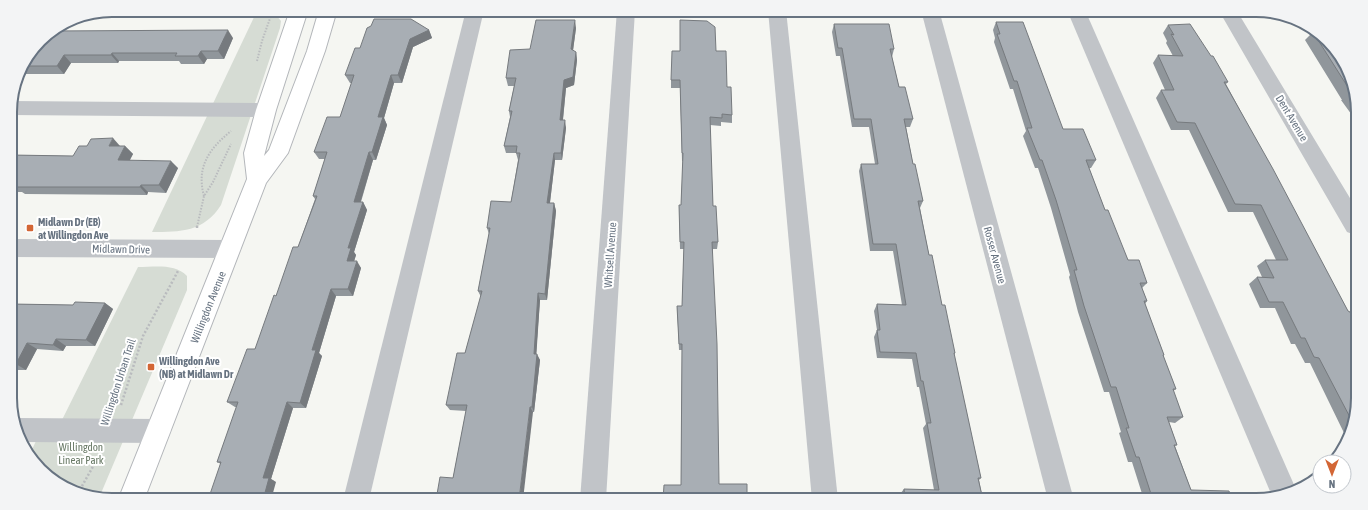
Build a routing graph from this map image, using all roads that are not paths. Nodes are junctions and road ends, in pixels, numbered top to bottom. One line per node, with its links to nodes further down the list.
1 (297, 17): 10 (main road, Willingdon Avenue)
2 (326, 17): 11 (main road, Willingdon Avenue)
3 (473, 17): 19 (street)
4 (626, 17): 20 (street, Whitsell Avenue)
5 (778, 17): 21 (street)
6 (932, 17): 22 (street, Rosser Avenue)
7 (1079, 17): 17 (street)
8 (1232, 17): 12 (street, Dent Avenue)
9 (17, 108): 10 (street)
10 (266, 110): 11 (main road, Willingdon Avenue)
11 (257, 179): 14 (main road, Willingdon Avenue)
12 (1351, 219)
13 (17, 248): 14 (street, Midlawn Drive)
14 (230, 250): 16 (main road, Willingdon Avenue)
15 (23, 430): 16 (street)
16 (158, 431): 18 (main road, Willingdon Avenue)
17 (1283, 489)
18 (134, 493)
19 (358, 493)
20 (594, 493)
21 (824, 493)
22 (1059, 493)

